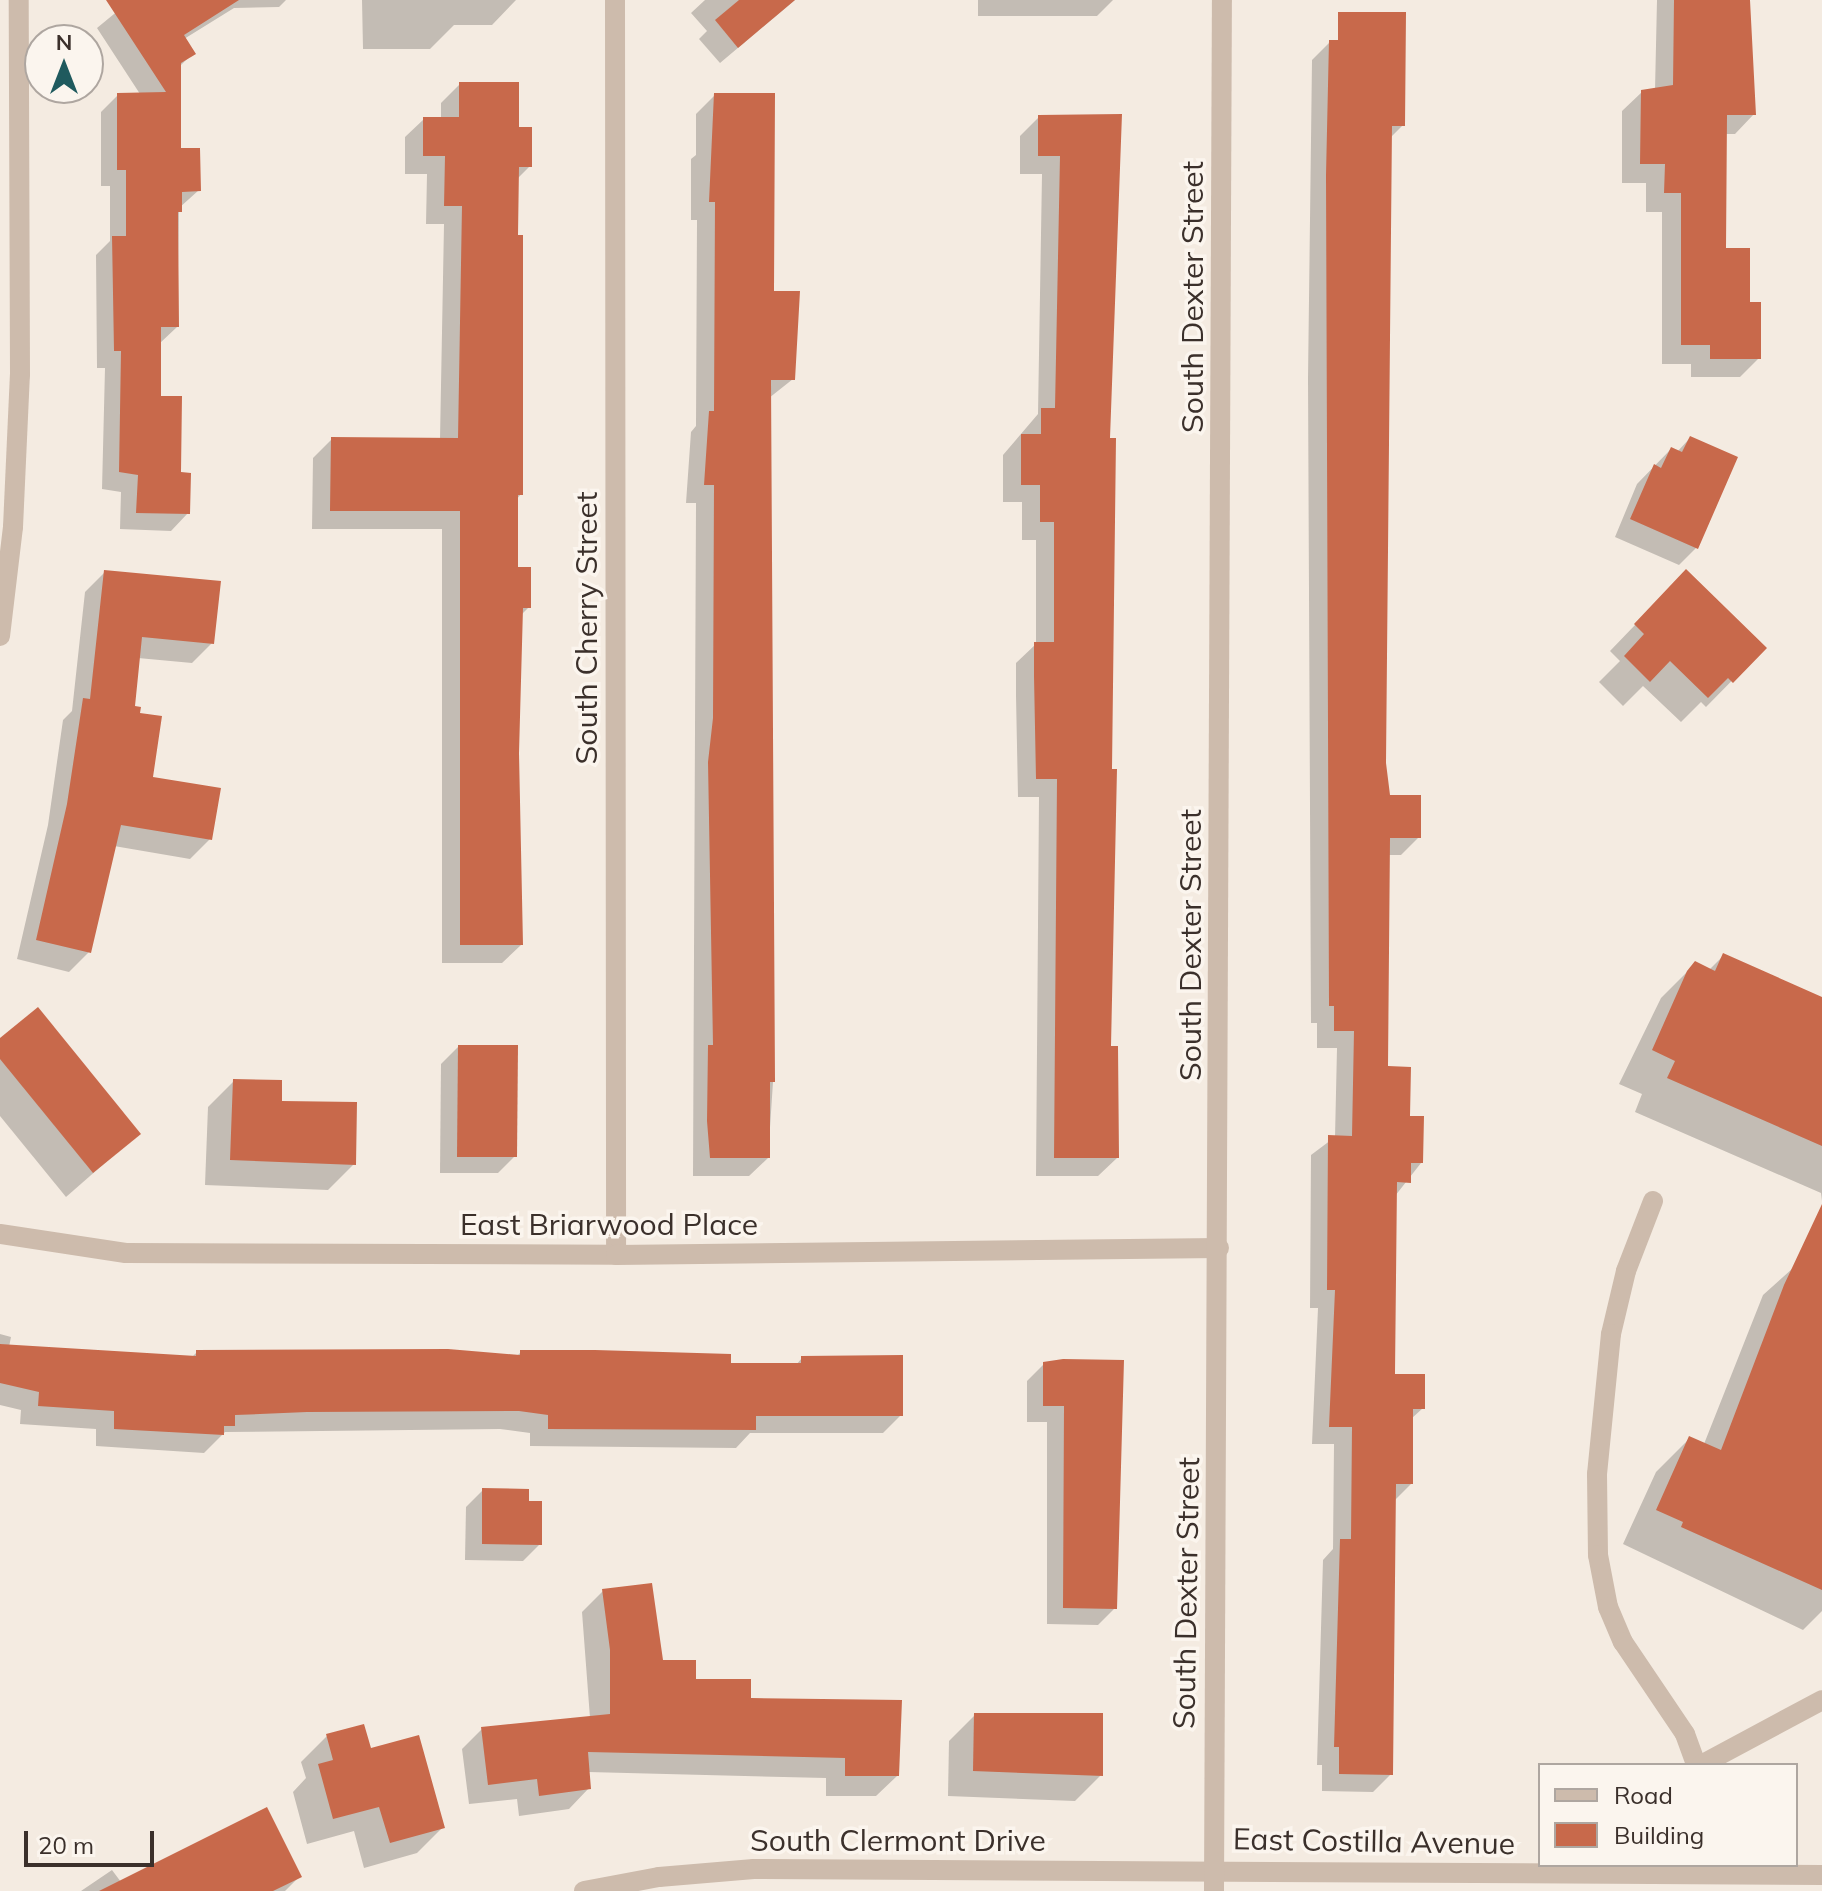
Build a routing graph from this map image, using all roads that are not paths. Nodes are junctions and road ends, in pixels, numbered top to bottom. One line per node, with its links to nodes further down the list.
1 (19, 0): 4 (street)
2 (615, 0): 8 (street, South Cherry Street)
3 (1222, 0): 7 (street, South Dexter Street)
4 (0, 636)
5 (1653, 1201): 10 (street)
6 (0, 1234): 8 (street, East Briarwood Place)
7 (1219, 1248): 8 (street, East Briarwood Place); 12 (street, South Dexter Street)
8 (616, 1255)
9 (1822, 1700): 11 (street)
10 (1697, 1763)
11 (1702, 1763)
12 (1214, 1869): 13 (street, East Costilla Avenue); 15 (street, South Clermont Drive); 16 (street, South Dexter Street)
13 (1713, 1870): 14 (street, East Costilla Avenue)
14 (1822, 1875)
15 (584, 1891)
16 (1214, 1891)

